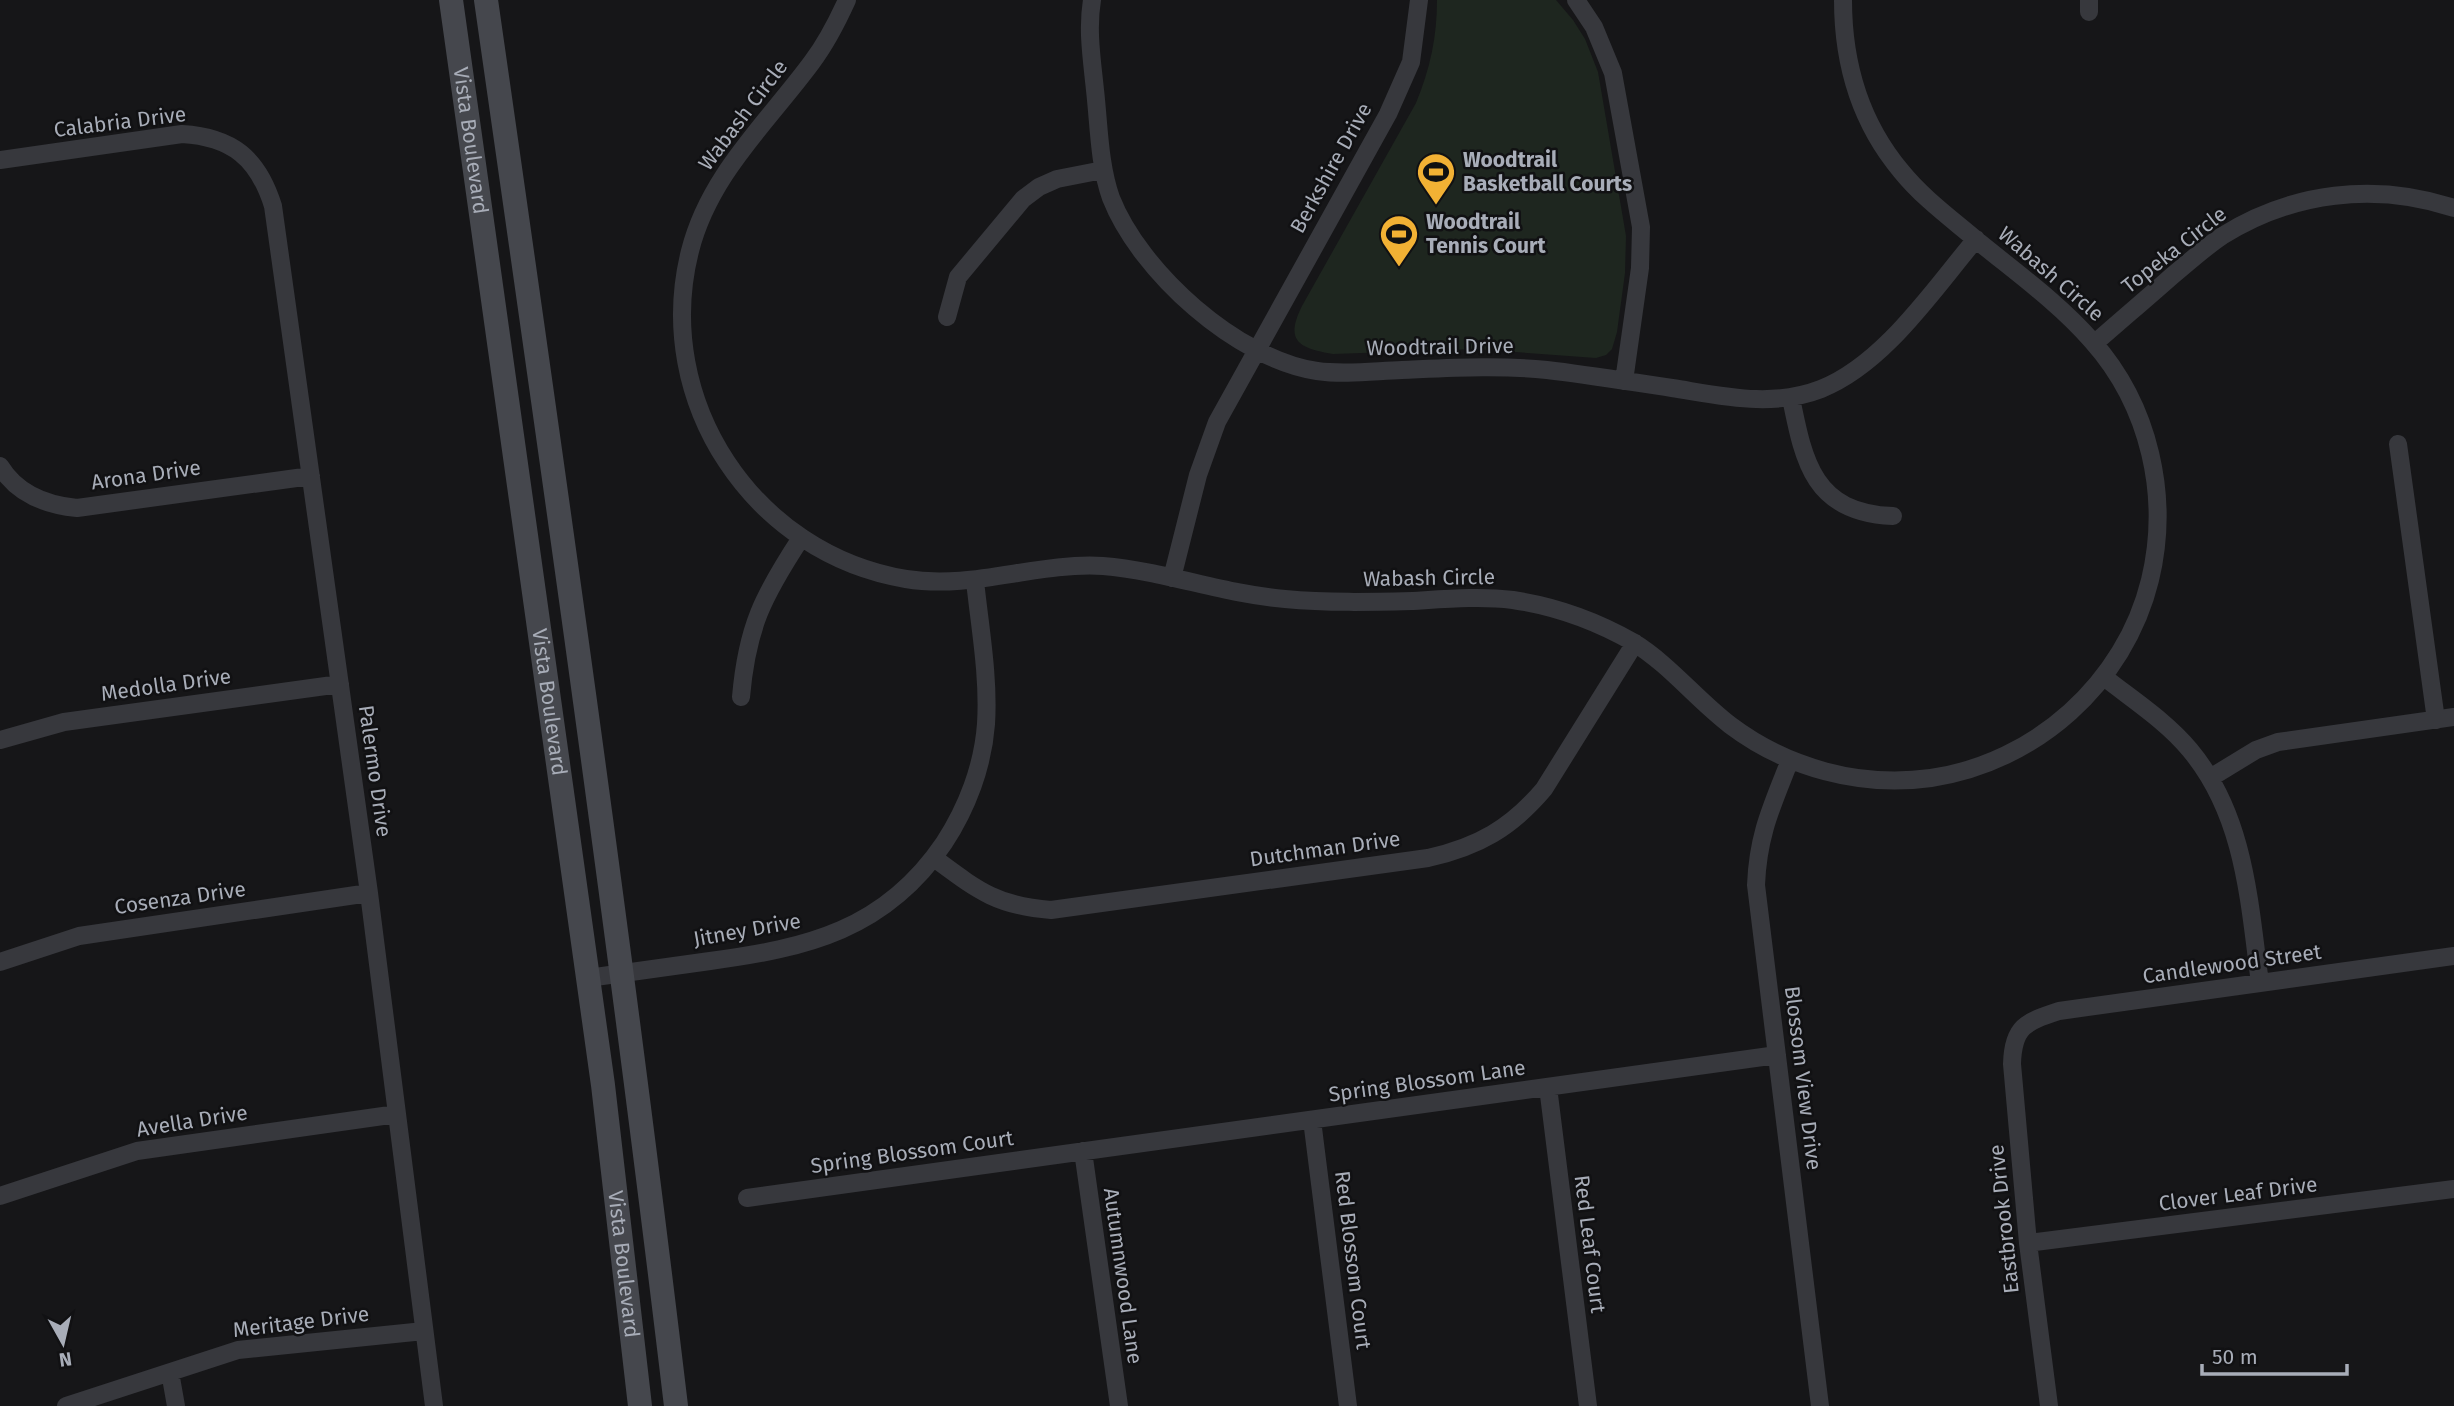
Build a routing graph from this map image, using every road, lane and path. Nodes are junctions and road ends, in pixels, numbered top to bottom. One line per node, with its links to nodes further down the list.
1 (451, 0): 38 (main road, Vista Boulevard)
2 (486, 0): 37 (main road, Vista Boulevard)
3 (847, 0): 22 (street, Wabash Circle)
4 (1092, 0): 10 (street, Woodtrail Drive)
5 (1419, 0): 15 (street, Berkshire Drive)
6 (1577, 0): 16 (street)
7 (1843, 0): 12 (street, Wabash Circle)
8 (242, 153): 9 (street, Calabria Drive); 20 (street, Palermo Drive)
9 (0, 160)
10 (1104, 170): 13 (street); 15 (street, Woodtrail Drive)
11 (2454, 208): 14 (street, Topeka Circle)
12 (1976, 239): 14 (street, Wabash Circle); 17 (street, Woodtrail Drive)
13 (947, 317)
14 (2095, 343): 26 (street, Wabash Circle)
15 (1258, 350): 16 (street, Woodtrail Drive); 23 (street, Berkshire Drive)
16 (1624, 381): 17 (street, Woodtrail Drive)
17 (1791, 398): 21 (street)
18 (2398, 444): 29 (street)
19 (0, 466): 20 (street, Arona Drive)
20 (311, 476): 27 (street, Palermo Drive)
21 (1893, 516)
22 (801, 538): 24 (street, Wabash Circle); 28 (street)
23 (1172, 578): 24 (street, Wabash Circle); 25 (street, Wabash Circle)
24 (975, 581): 33 (street, Jitney Drive)
25 (1635, 643): 31 (street, Wabash Circle); 33 (street, Dutchman Drive)
26 (2104, 677): 31 (street, Wabash Circle); 32 (street)
27 (340, 684): 30 (street, Medolla Drive); 34 (street, Palermo Drive)
28 (741, 697)
29 (2445, 718): 32 (street)
30 (0, 740)
31 (1790, 760): 41 (street, Blossom View Drive)
32 (2210, 778): 39 (street)
33 (934, 858): 37 (street, Jitney Drive)
34 (369, 893): 36 (street, Cosenza Drive); 43 (street, Palermo Drive)
35 (2454, 956): 39 (street, Candlewood Street)
36 (0, 962)
37 (622, 973): 38 (street, Jitney Drive); 56 (main road, Vista Boulevard)
38 (588, 978): 55 (main road, Vista Boulevard)
39 (2260, 983): 40 (street, Candlewood Street)
40 (2020, 1029): 49 (street, Eastbrook Drive)
41 (1777, 1055): 42 (street, Spring Blossom Lane); 60 (street, Blossom View Drive)
42 (1548, 1087): 44 (street, Spring Blossom Lane); 59 (street, Red Leaf Court)
43 (397, 1114): 47 (street, Avella Drive); 50 (street, Palermo Drive)
44 (1312, 1119): 45 (street, Spring Blossom Lane); 58 (street, Red Blossom Court)
45 (1083, 1152): 48 (street, Spring Blossom Court); 57 (street, Autumnwood Lane)
46 (2454, 1189): 49 (street, Clover Leaf Drive)
47 (0, 1196)
48 (747, 1198)
49 (2028, 1243): 61 (street, Eastbrook Drive)
50 (424, 1331): 51 (street, Meritage Drive); 54 (street, Palermo Drive)
51 (170, 1372): 52 (street, Meritage Drive); 53 (street)
52 (66, 1406)
53 (176, 1406)
54 (434, 1406)
55 (640, 1406)
56 (676, 1406)
57 (1119, 1406)
58 (1348, 1406)
59 (1588, 1406)
60 (1820, 1406)
61 (2049, 1406)

